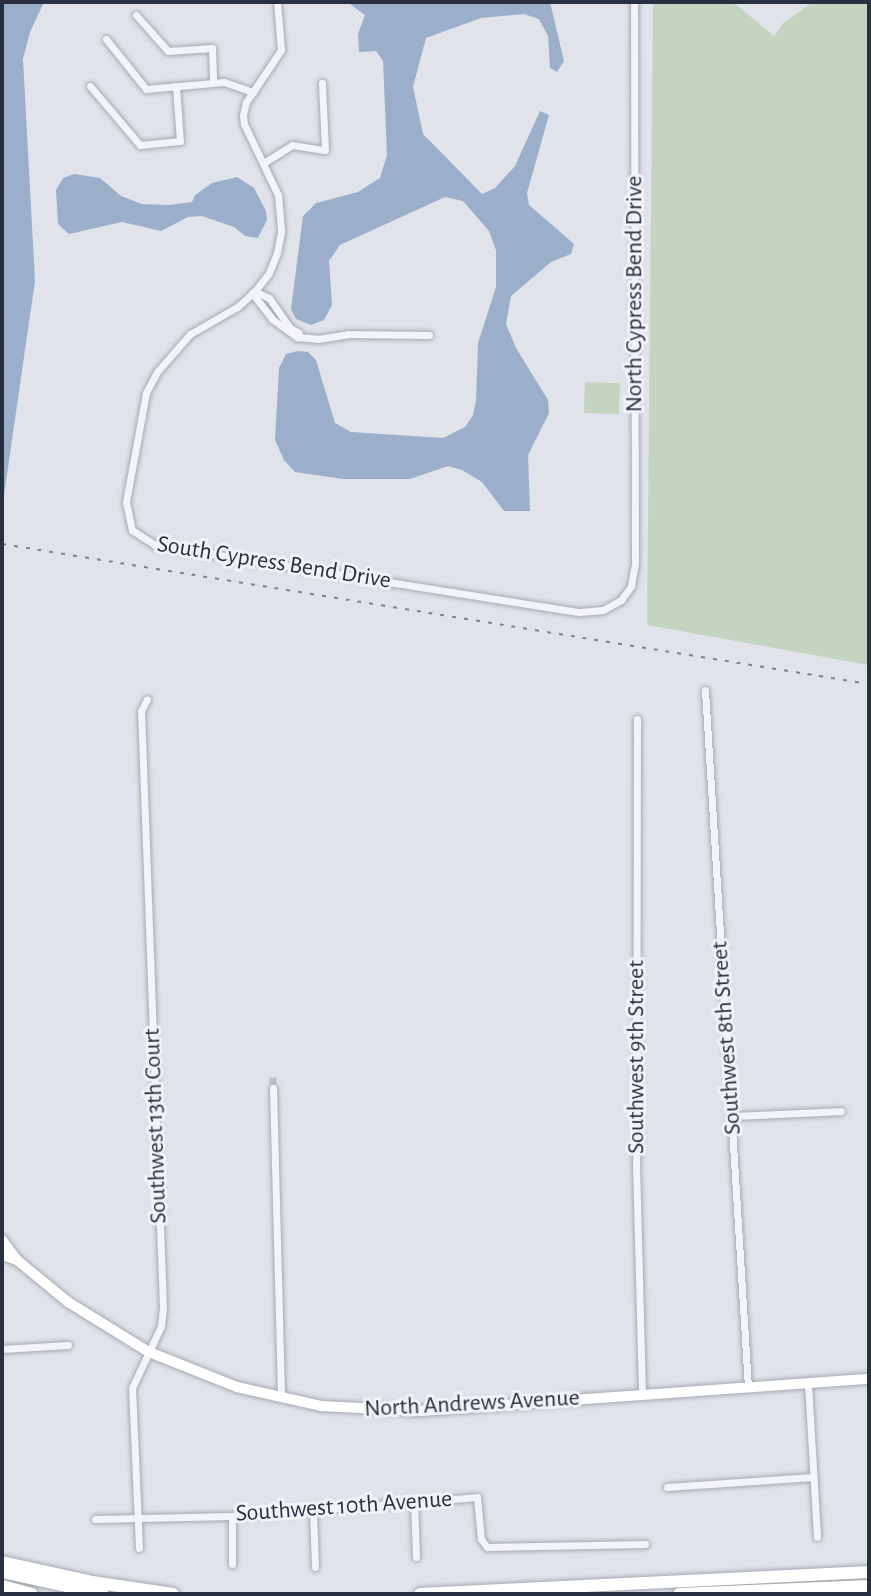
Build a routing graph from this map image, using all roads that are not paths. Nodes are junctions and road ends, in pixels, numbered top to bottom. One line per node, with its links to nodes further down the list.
1 (277, 2): 9 (street, South Cypress Bend Drive)
2 (634, 2): 13 (street, North Cypress Bend Drive)
3 (136, 15): 5 (street)
4 (106, 39): 8 (street)
5 (213, 82): 8 (street); 9 (street)
6 (322, 83): 10 (street)
7 (90, 86): 8 (street)
8 (176, 86)
9 (253, 92): 10 (street, South Cypress Bend Drive)
10 (265, 162): 11 (street, South Cypress Bend Drive)
11 (253, 292): 12 (street); 13 (street, South Cypress Bend Drive)
12 (429, 334)
13 (631, 586)
14 (705, 690): 19 (street, Southwest 8th Street)
15 (147, 699): 25 (street, Southwest 13th Court)
16 (637, 719): 29 (street, Southwest 9th Street)
17 (273, 1088): 30 (street)
18 (841, 1111): 19 (street)
19 (732, 1116): 28 (street, Southwest 8th Street)
20 (2, 1240): 22 (main road, North Andrews Avenue)
21 (2, 1255): 22 (main road, North Andrews Avenue)
22 (17, 1260): 25 (main road, North Andrews Avenue)
23 (68, 1345): 24 (street)
24 (2, 1349)
25 (149, 1352): 30 (main road, North Andrews Avenue); 37 (street, Southwest 13th Court)
26 (869, 1379): 27 (main road, North Andrews Avenue)
27 (808, 1384): 28 (main road, North Andrews Avenue); 31 (street)
28 (748, 1387): 29 (main road, North Andrews Avenue)
29 (642, 1394): 30 (main road, North Andrews Avenue)
30 (281, 1398)
31 (813, 1477): 32 (street); 38 (street)
32 (667, 1487)
33 (414, 1502): 34 (street, Southwest 10th Avenue); 39 (street, Southwest 10th Avenue); 41 (street)
34 (313, 1510): 35 (street, Southwest 10th Avenue); 44 (street)
35 (232, 1516): 37 (street, Southwest 10th Avenue); 43 (street)
36 (95, 1519): 37 (street, Southwest 10th Avenue)
37 (139, 1519): 40 (street, Southwest 13th Court)
38 (817, 1537)
39 (645, 1544)
40 (139, 1548)
41 (416, 1557)
42 (2, 1562): 51 (highway)
43 (232, 1564)
44 (315, 1567)
45 (2, 1572): 50 (highway)
46 (869, 1572): 52 (highway)
47 (2, 1586): 49 (highway)
48 (869, 1586): 53 (highway)
49 (32, 1594)
50 (103, 1594)
51 (173, 1594)
52 (420, 1594)
53 (679, 1594)

